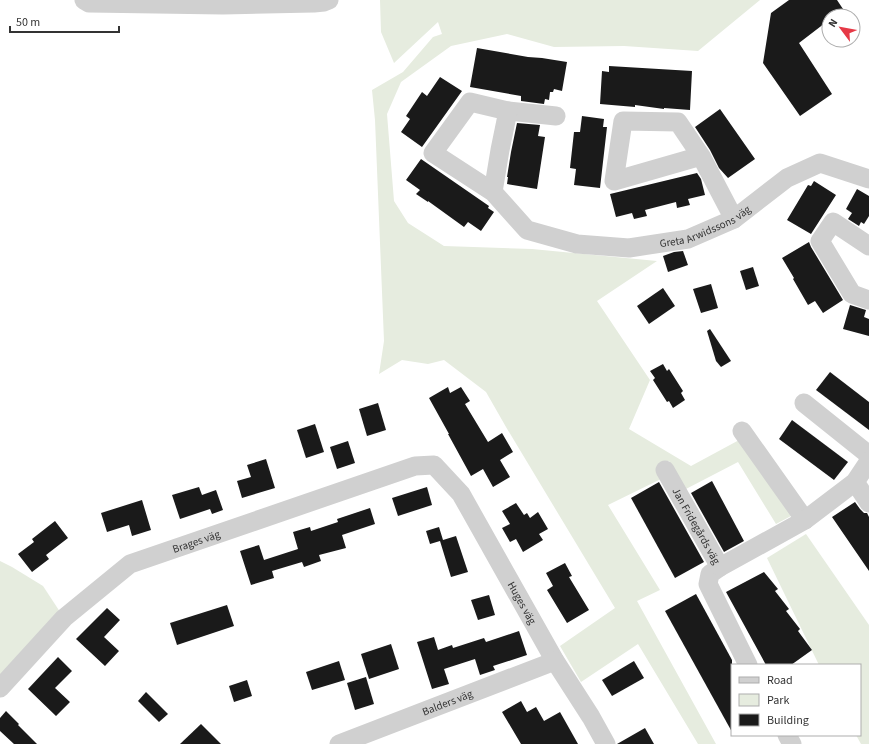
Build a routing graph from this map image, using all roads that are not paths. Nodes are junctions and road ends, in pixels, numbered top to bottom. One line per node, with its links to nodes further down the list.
1 (84, 0): 2 (street)
2 (329, 0)
3 (508, 110): 4 (street); 7 (street); 7 (street)
4 (556, 116)
5 (701, 156): 5 (street); 8 (street)
6 (869, 179): 8 (street, Greta Arwidssons väg)
7 (493, 192): 8 (street, Greta Arwidssons väg)
8 (734, 219)
9 (869, 246): 10 (street)
10 (869, 300)
11 (804, 403): 13 (street)
12 (742, 431): 19 (street)
13 (869, 455)
14 (869, 461): 17 (street)
15 (434, 465): 21 (street, Huges väg); 23 (street, Brages väg)
16 (665, 470): 20 (street, Jan Fridegårds väg)
17 (855, 482): 18 (street); 19 (street)
18 (869, 503)
19 (804, 520): 20 (street)
20 (720, 567): 22 (street, Jan Fridegårds väg)
21 (555, 661): 24 (street, Balders väg); 26 (street, Huges väg)
22 (748, 664)
23 (0, 688)
24 (377, 738): 25 (street, Balders väg)
25 (339, 744)
26 (606, 744)

